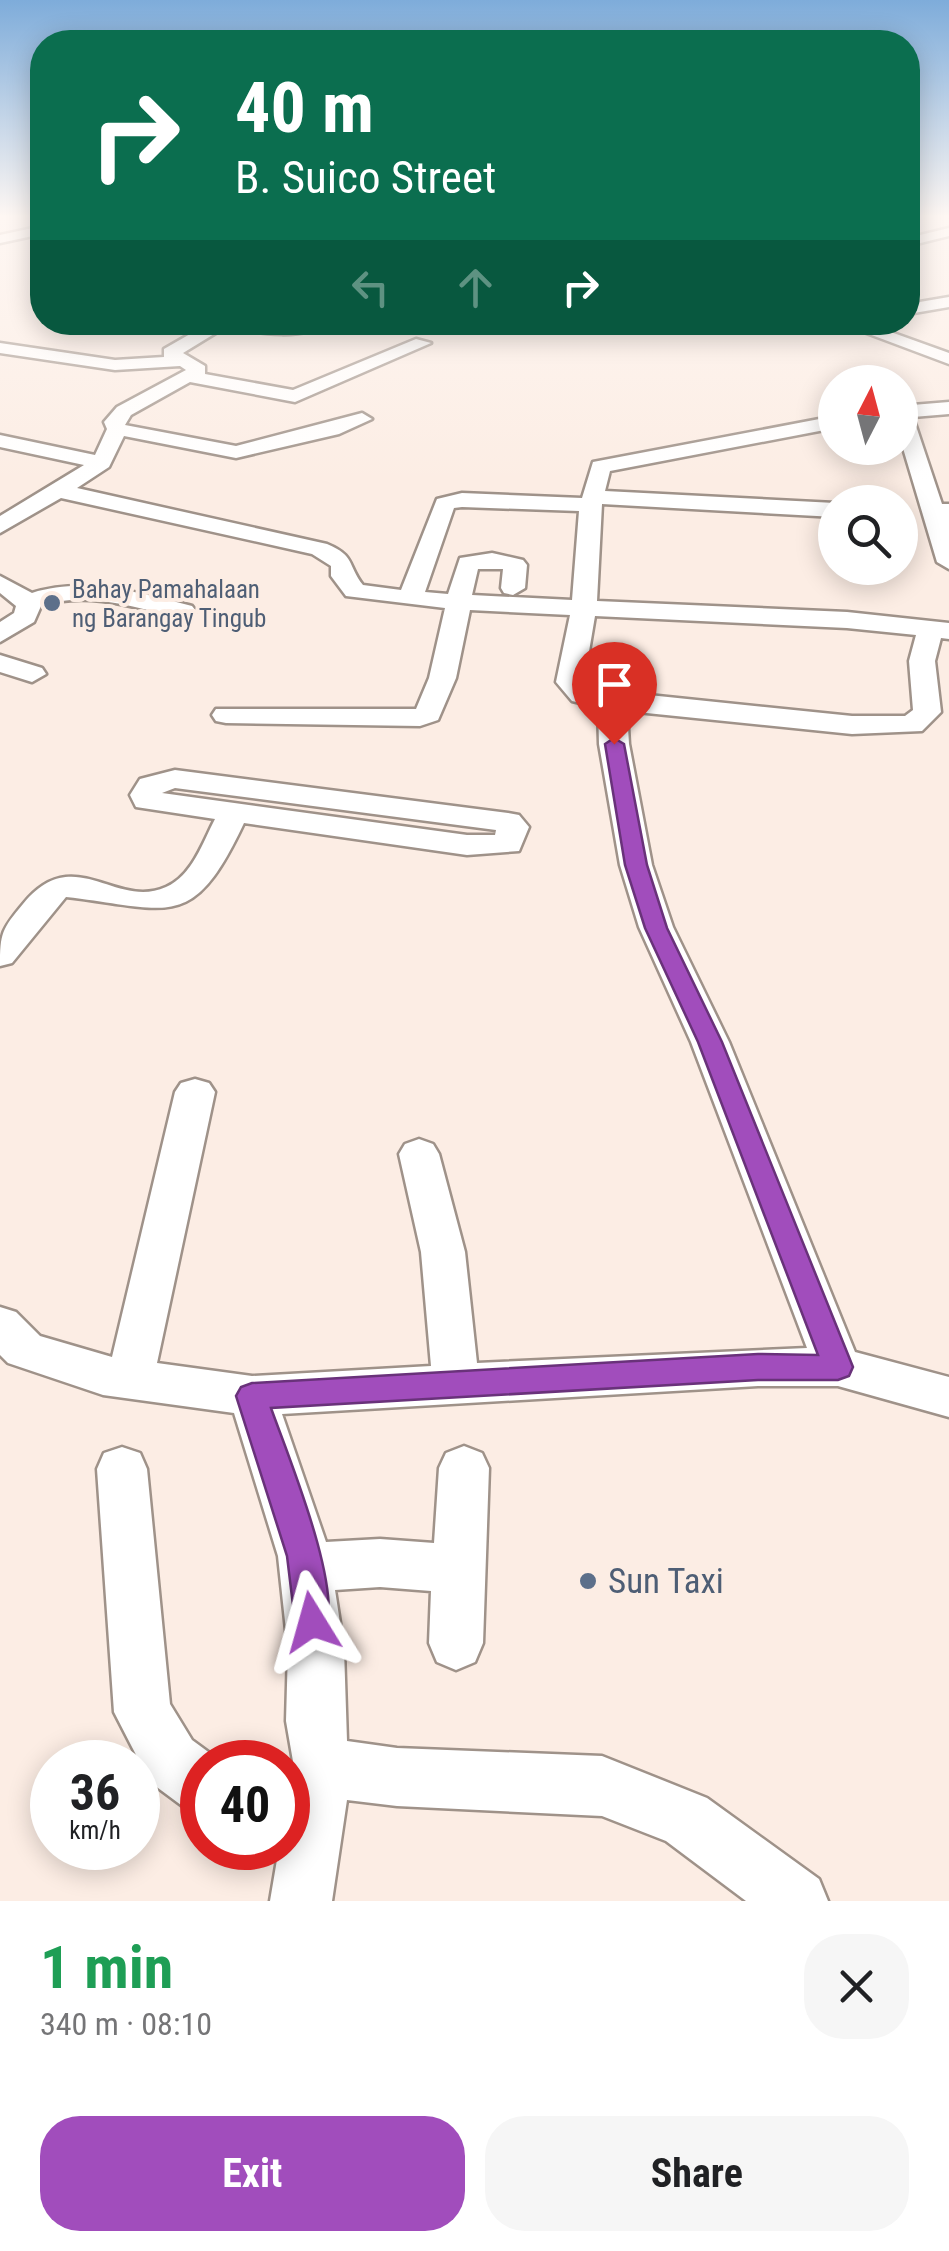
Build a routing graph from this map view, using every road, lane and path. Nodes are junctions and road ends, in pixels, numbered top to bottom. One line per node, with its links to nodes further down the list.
1 (198, 335): 8 (street)
2 (882, 335): 6 (street)
3 (422, 343): 8 (street)
4 (0, 348): 5 (street)
5 (40, 354): 7 (street); 8 (street)
6 (949, 359)
7 (13, 367)
8 (185, 369): 13 (street)
9 (949, 408): 10 (street)
10 (918, 411)
11 (362, 419): 13 (street)
12 (818, 425): 18 (street)
13 (117, 429): 15 (street)
14 (0, 441): 15 (street)
15 (102, 464): 17 (street)
16 (918, 464): 20 (street)
17 (57, 490): 21 (street); 25 (street)
18 (592, 501): 19 (street); 25 (street); 28 (street)
19 (818, 509)
20 (934, 512): 22 (street)
21 (0, 525)
22 (949, 562)
23 (0, 583): 26 (street)
24 (513, 588): 27 (street)
25 (410, 598): 27 (street)
26 (27, 602): 29 (street); 31 (street)
27 (456, 602): 28 (street); 35 (street)
28 (584, 608): 30 (street); 34 (street)
29 (183, 610)
30 (940, 631): 34 (street)
31 (0, 634)
32 (0, 663): 33 (street)
33 (32, 674)
34 (612, 702): 41 (street)
35 (226, 716)
36 (234, 814): 36 (street); 37 (street)
37 (0, 955)
38 (195, 1092): 42 (street)
39 (419, 1154): 43 (street)
40 (0, 1325): 42 (street)
41 (838, 1367): 43 (street); 45 (street)
42 (130, 1378): 44 (street)
43 (456, 1385): 44 (street)
44 (252, 1396): 48 (street)
45 (949, 1397)
46 (464, 1468): 49 (street)
47 (122, 1469): 51 (street)
48 (305, 1568): 49 (street); 52 (street)
49 (459, 1568): 50 (street)
50 (456, 1643)
51 (180, 1767)
52 (310, 1783)
53 (310, 1796): 56 (street)
54 (303, 1870): 55 (street)
55 (301, 1901)
56 (797, 1901)

